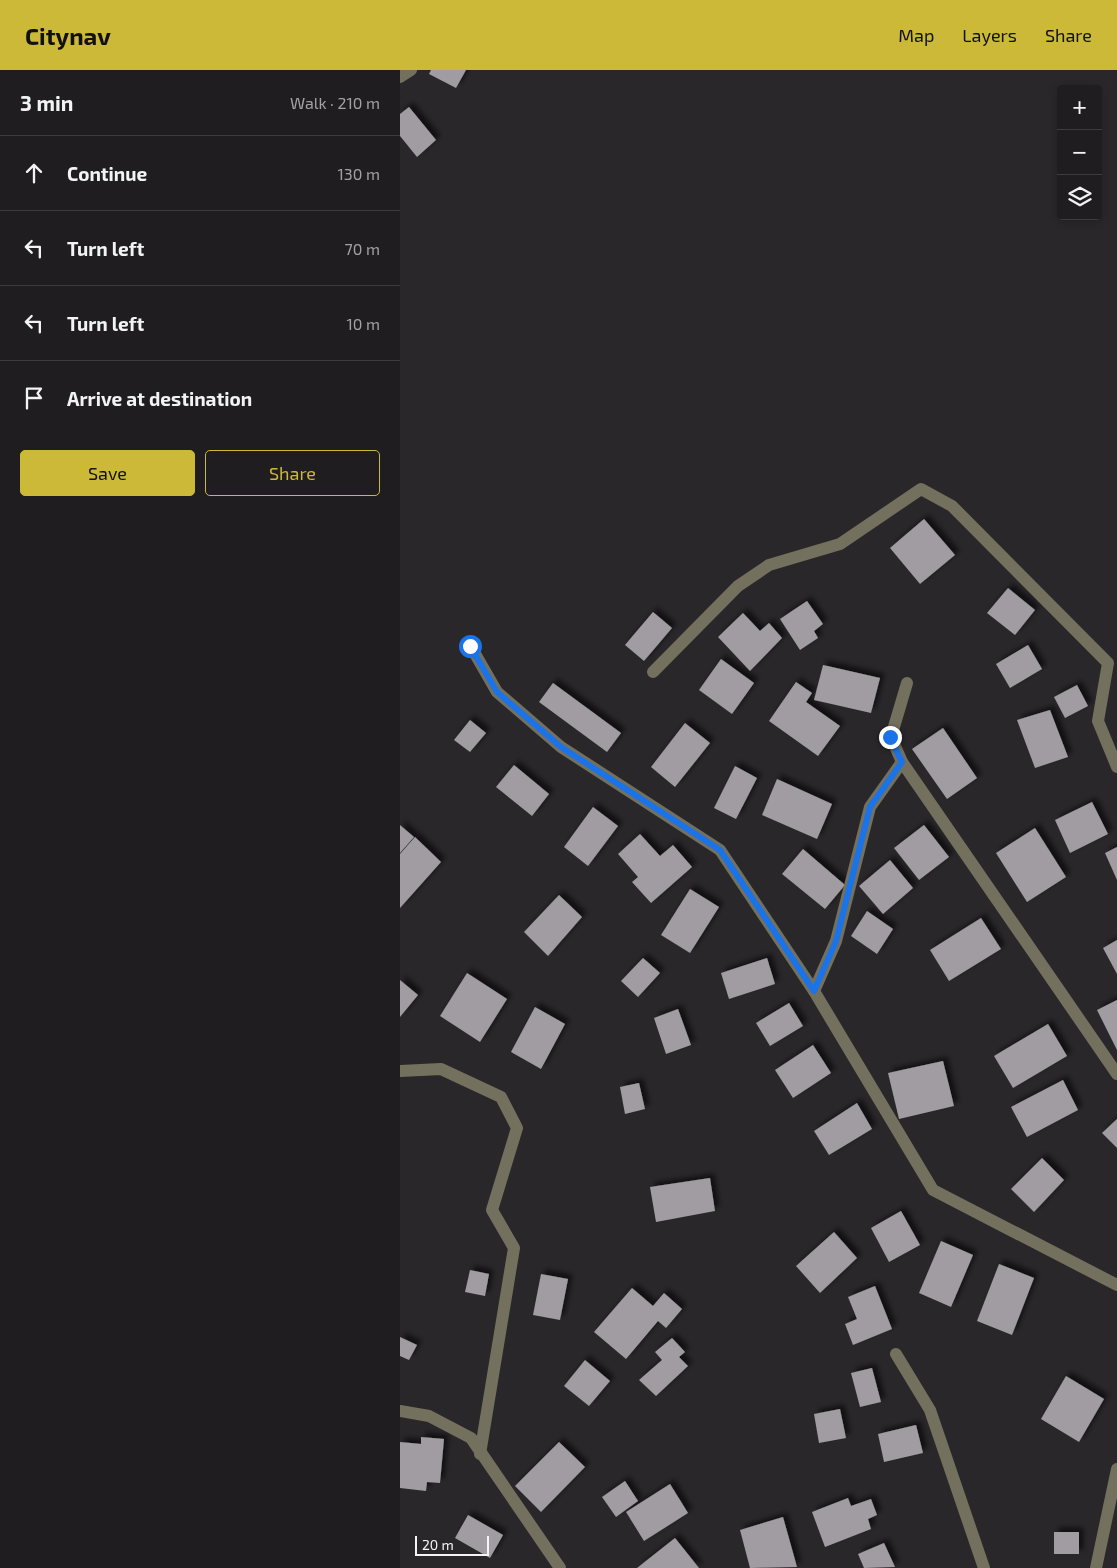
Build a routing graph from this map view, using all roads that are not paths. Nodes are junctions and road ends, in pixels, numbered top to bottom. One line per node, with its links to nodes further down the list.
1 (411, 70): 2 (street)
2 (400, 77)
3 (470, 646): 8 (street)
4 (653, 672): 7 (street)
5 (907, 683): 6 (street)
6 (902, 762): 8 (street); 10 (street)
7 (1117, 767)
8 (814, 991): 11 (street)
9 (400, 1071): 14 (street)
10 (1117, 1074)
11 (1117, 1286)
12 (896, 1354): 17 (street)
13 (400, 1411): 14 (street)
14 (480, 1454): 16 (street)
15 (1117, 1469): 18 (street)
16 (560, 1568)
17 (984, 1568)
18 (1096, 1568)

